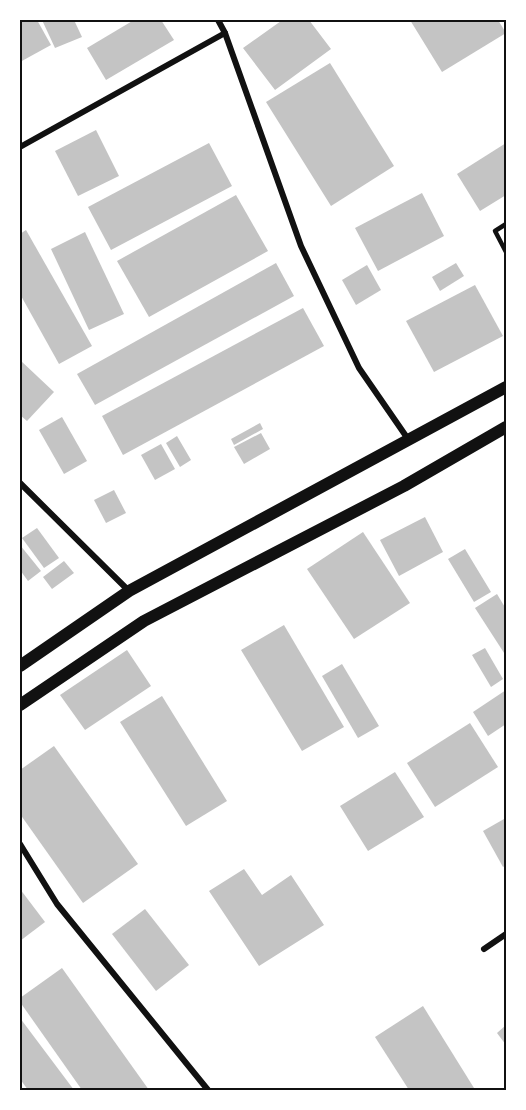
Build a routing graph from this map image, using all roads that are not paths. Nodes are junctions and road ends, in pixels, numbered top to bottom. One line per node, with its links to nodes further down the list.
1 (218, 20): 2 (street)
2 (225, 33): 3 (street); 8 (street)
3 (20, 147)
4 (507, 224): 5 (lane)
5 (507, 252)
6 (507, 387): 8 (main road)
7 (505, 431): 12 (main road)
8 (408, 439): 10 (main road)
9 (20, 483): 10 (street)
10 (129, 591): 11 (main road)
11 (20, 666)
12 (20, 705)
13 (20, 844): 16 (street)
14 (507, 934): 15 (street)
15 (484, 950)
16 (208, 1090)

